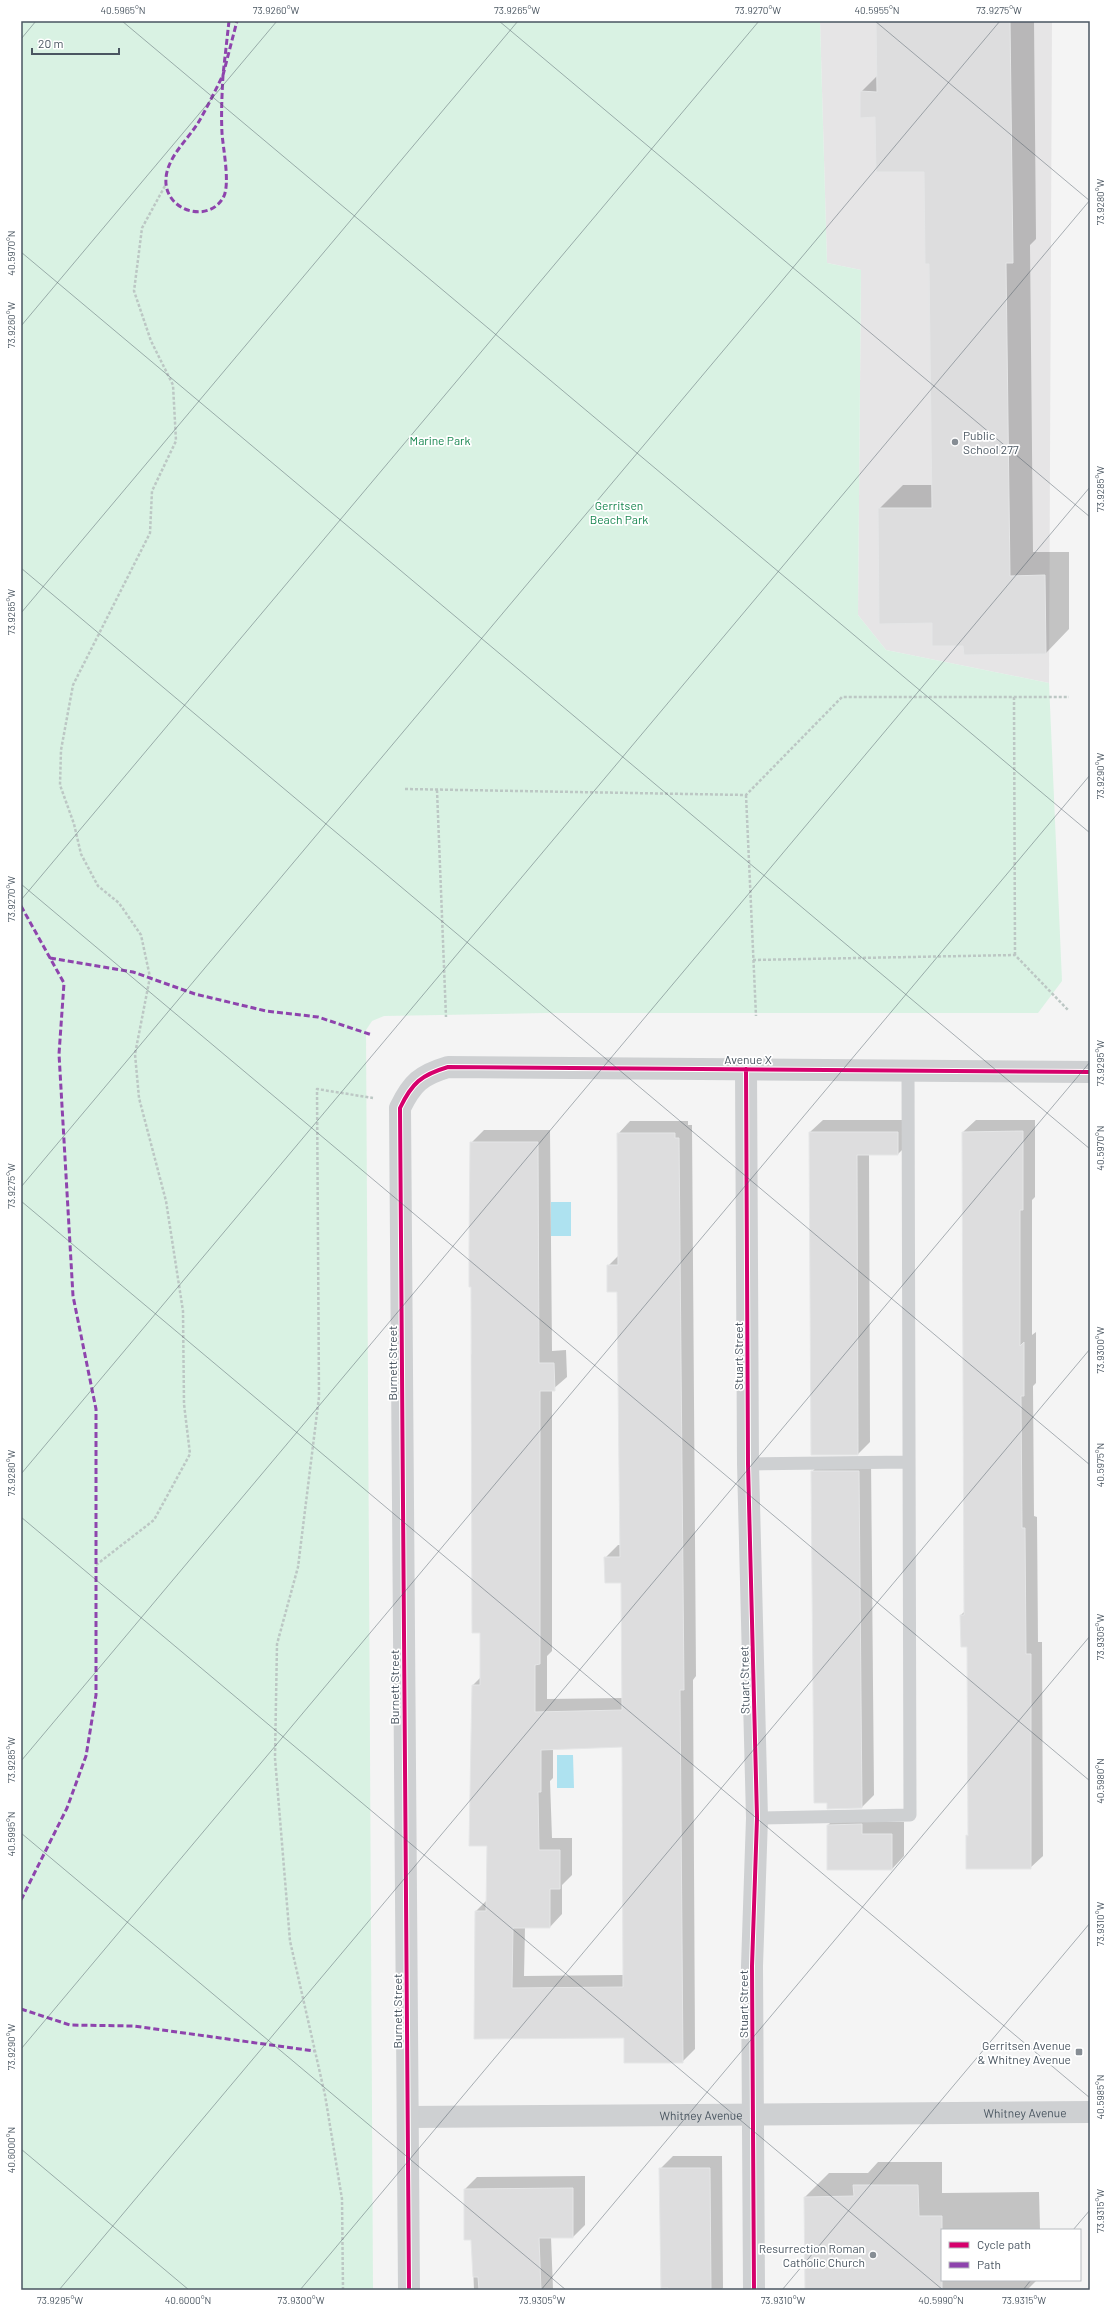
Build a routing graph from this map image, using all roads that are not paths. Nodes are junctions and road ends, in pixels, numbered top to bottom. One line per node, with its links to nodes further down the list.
1 (746, 1069): 2 (street, Avenue X); 4 (street, Avenue X); 6 (street, Stuart Street)
2 (908, 1070): 3 (street, Avenue X); 5 (lane)
3 (1090, 1072)
4 (411, 1087): 10 (street, Burnett Street)
5 (908, 1462): 6 (lane); 7 (lane)
6 (748, 1464): 7 (street, Stuart Street)
7 (757, 1818): 9 (street, Stuart Street)
8 (1090, 2112): 9 (street, Whitney Avenue)
9 (753, 2114): 10 (street, Whitney Avenue); 12 (street, Stuart Street)
10 (408, 2117): 11 (street, Burnett Street)
11 (409, 2290)
12 (754, 2290)

